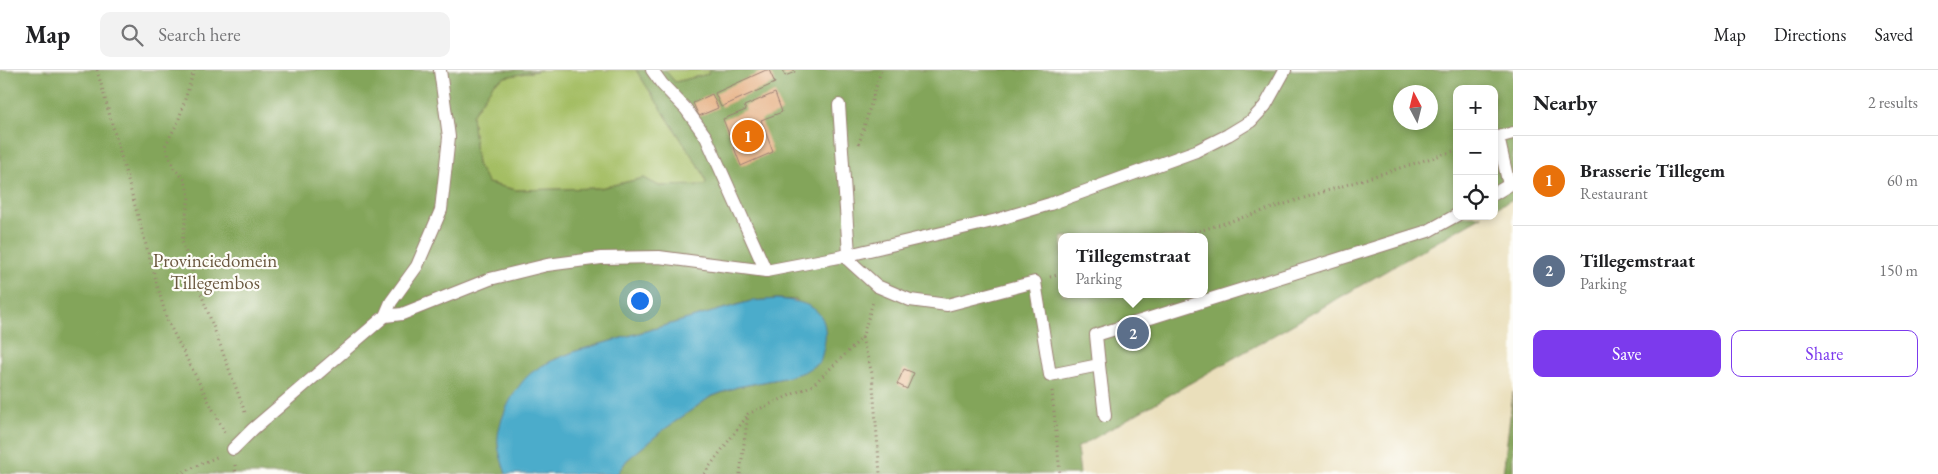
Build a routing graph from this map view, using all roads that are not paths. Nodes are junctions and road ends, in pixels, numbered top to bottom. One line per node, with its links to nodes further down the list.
1 (440, 70): 10 (lane)
2 (652, 70): 9 (lane)
3 (1285, 70): 8 (lane)
4 (839, 105): 8 (lane)
5 (1513, 133): 6 (lane)
6 (1498, 192)
7 (1453, 217): 11 (lane)
8 (846, 255): 9 (lane); 11 (lane)
9 (766, 271): 10 (lane)
10 (386, 316): 13 (lane)
11 (1099, 365): 12 (lane)
12 (1105, 416)
13 (233, 449)

